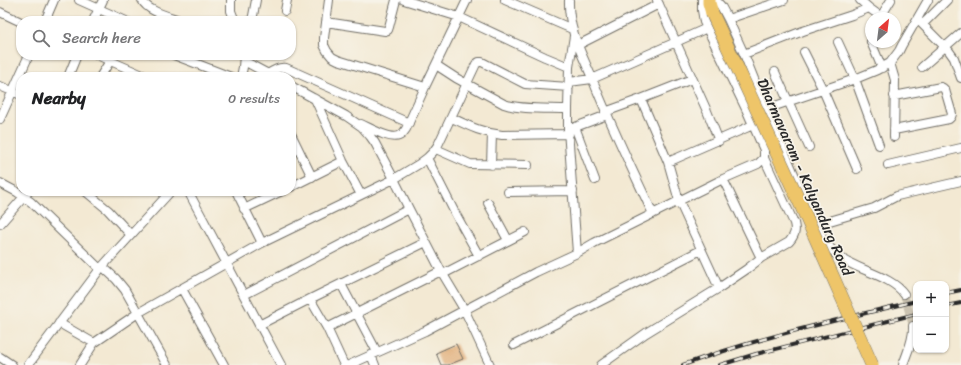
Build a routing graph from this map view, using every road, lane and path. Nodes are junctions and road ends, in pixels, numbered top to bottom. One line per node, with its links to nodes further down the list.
1 (54, 0): 27 (street)
2 (80, 0): 21 (street)
3 (103, 0): 21 (street)
4 (142, 0): 30 (street)
5 (231, 0): 31 (street)
6 (256, 0): 32 (street)
7 (287, 0): 23 (street)
8 (329, 0): 37 (street)
9 (396, 0): 37 (street)
10 (404, 0): 33 (street)
11 (467, 0): 33 (street)
12 (505, 0): 39 (street)
13 (569, 0): 39 (street)
14 (784, 0): 34 (street)
15 (860, 0): 22 (street)
16 (891, 0): 26 (street)
17 (928, 0): 36 (street)
18 (947, 0): 36 (street)
19 (658, 2): 41 (street); 43 (street)
20 (709, 3): 34 (street); 38 (street); 177 (main road, Dharmavaram - Kalyandurg Road, bridge)
21 (98, 8): 28 (street); 29 (street)
22 (869, 8): 25 (street); 48 (street)
23 (285, 11)
24 (0, 12): 35 (street)
25 (874, 12)
26 (883, 12)
27 (46, 16)
28 (94, 16)
29 (115, 16)
30 (168, 16)
31 (233, 16)
32 (253, 16)
33 (459, 17): 56 (street); 57 (street)
34 (728, 18): 48 (street)
35 (16, 20)
36 (920, 21): 44 (street); 45 (street)
37 (326, 22): 79 (street)
38 (707, 28): 41 (street); 95 (street)
39 (573, 33): 43 (street); 57 (street)
40 (961, 33): 45 (street)
41 (676, 42): 71 (street); 73 (street)
42 (838, 42): 74 (street)
43 (578, 45): 71 (street)
44 (902, 45): 55 (street)
45 (946, 47): 58 (street); 72 (street)
46 (874, 48): 59 (street)
47 (804, 52): 81 (street)
48 (744, 54): 89 (street)
49 (27, 60): 60 (street)
50 (75, 60): 61 (street)
51 (114, 60): 62 (street); 63 (street)
52 (191, 60): 64 (street)
53 (244, 60): 65 (street)
54 (247, 60): 66 (street)
55 (890, 63): 59 (street); 84 (street)
56 (436, 65): 75 (street); 79 (street)
57 (569, 67): 77 (street)
58 (922, 67)
59 (882, 68): 74 (street)
60 (21, 72)
61 (70, 72)
62 (104, 72)
63 (137, 72)
64 (219, 72)
65 (242, 72)
66 (264, 72)
67 (272, 72): 68 (street)
68 (295, 72)
69 (296, 72): 94 (street)
70 (775, 72): 87 (street)
71 (592, 78): 77 (street); 90 (street)
72 (961, 78)
73 (692, 79): 86 (street); 98 (street)
74 (855, 79): 81 (street); 100 (street)
75 (467, 83): 77 (street); 88 (street); 91 (street)
76 (16, 84): 82 (street)
77 (569, 85): 88 (street)
78 (0, 86): 82 (street)
79 (425, 87): 94 (street)
80 (296, 89): 85 (street)
81 (823, 90): 87 (street); 111 (street)
82 (13, 91): 83 (street); 92 (street)
83 (16, 92)
84 (894, 96): 84 (street)
85 (315, 99): 93 (street); 106 (street)
86 (641, 99): 90 (street); 107 (street)
87 (788, 102): 89 (street); 101 (street)
88 (568, 109): 96 (street)
89 (766, 109): 136 (street)
90 (606, 114): 96 (street); 134 (street)
91 (452, 118): 97 (street); 103 (street)
92 (0, 119)
93 (355, 121): 94 (street); 113 (street)
94 (409, 123)
95 (753, 125): 98 (street); 105 (street)
96 (571, 130): 97 (street); 115 (street); 121 (street)
97 (492, 134): 108 (street)
98 (719, 141): 107 (street)
99 (296, 144): 112 (street)
100 (879, 145)
101 (809, 147)
102 (961, 148): 110 (street)
103 (436, 149): 104 (street); 108 (street)
104 (427, 158): 113 (street); 144 (street)
105 (764, 158): 114 (street); 145 (street)
106 (343, 161): 112 (street); 122 (street)
107 (668, 162): 130 (street)
108 (491, 165): 109 (street)
109 (528, 165)
110 (888, 165)
111 (856, 169)
112 (312, 176): 118 (street)
113 (394, 179): 122 (street); 133 (street)
114 (723, 179): 130 (street); 145 (street)
115 (595, 180)
116 (961, 181): 136 (street)
117 (0, 183): 119 (street)
118 (296, 184)
119 (16, 190)
120 (508, 192): 121 (street)
121 (573, 192): 143 (street)
122 (361, 195): 141 (street)
123 (24, 196): 135 (street)
124 (27, 196): 147 (street)
125 (91, 196): 138 (street)
126 (166, 196): 138 (street)
127 (191, 196): 146 (street)
128 (238, 196): 132 (street)
129 (271, 196): 132 (street)
130 (679, 201): 134 (street); 142 (street)
131 (488, 203): 139 (street)
132 (244, 209): 141 (street)
133 (408, 209): 140 (street); 153 (street)
134 (653, 214): 143 (street)
135 (0, 224)
136 (816, 225): 152 (street)
137 (525, 232): 139 (street)
138 (131, 235): 147 (street)
139 (508, 240): 144 (street)
140 (426, 242): 148 (street); 149 (street)
141 (262, 243): 146 (street)
142 (701, 250): 150 (street); 163 (street)
143 (577, 253): 155 (street)
144 (479, 256): 148 (street)
145 (761, 258): 150 (street)
146 (227, 262): 151 (street); 153 (street)
147 (102, 268): 156 (street); 158 (street)
148 (442, 273): 155 (street); 157 (street)
149 (341, 284): 154 (street); 157 (street)
150 (719, 288): 176 (street)
151 (182, 289): 156 (street); 170 (street)
152 (904, 294)
153 (244, 295): 159 (street)
154 (310, 299): 159 (street); 160 (street)
155 (465, 311): 164 (street); 175 (street)
156 (138, 313): 162 (street); 169 (street)
157 (357, 313): 160 (street); 164 (street)
158 (59, 324): 162 (street); 167 (street)
159 (259, 325): 171 (street)
160 (327, 328): 172 (street)
161 (913, 333): 178 (street)
162 (94, 343): 168 (street)
163 (514, 345)
164 (374, 354): 173 (street); 174 (street)
165 (0, 357): 166 (street)
166 (12, 365)
167 (28, 365)
168 (80, 365)
169 (167, 365)
170 (224, 365)
171 (281, 365)
172 (344, 365)
173 (349, 365)
174 (375, 365)
175 (490, 365)
176 (601, 365)
177 (872, 365)
178 (903, 365)

